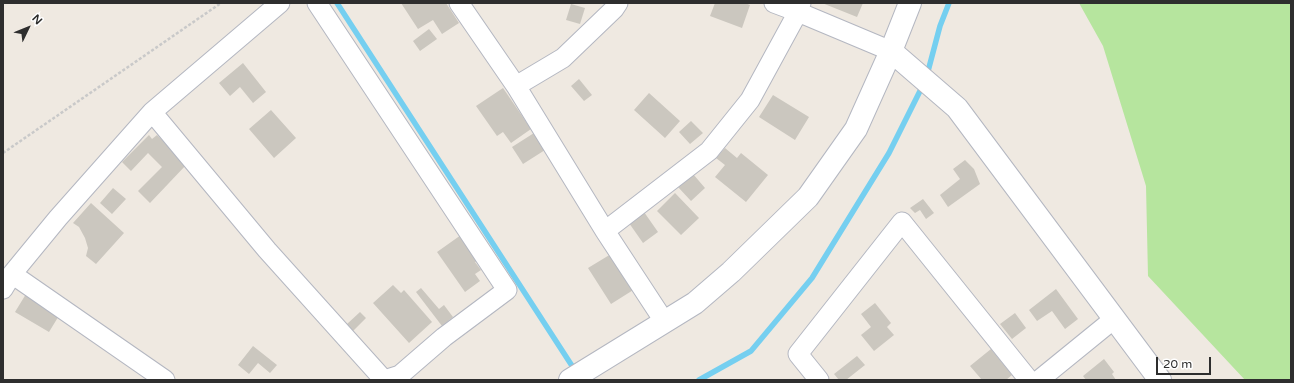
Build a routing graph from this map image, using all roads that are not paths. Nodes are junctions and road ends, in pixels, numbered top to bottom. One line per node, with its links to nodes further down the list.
1 (280, 3): 10 (street)
2 (317, 3): 16 (street)
3 (459, 3): 9 (street)
4 (618, 3): 9 (street)
5 (774, 3): 7 (street)
6 (910, 3): 8 (street)
7 (799, 7): 8 (street); 11 (street)
8 (897, 56): 13 (street); 14 (street)
9 (516, 86): 11 (street)
10 (152, 112): 12 (street); 16 (street)
11 (605, 231): 14 (street)
12 (7, 281): 15 (street)
13 (1114, 319): 20 (street); 21 (street)
14 (664, 321): 17 (street)
15 (165, 380)
16 (384, 380)
17 (570, 380)
18 (819, 380): 19 (street)
19 (1029, 380)
20 (1039, 380)
21 (1160, 380)

